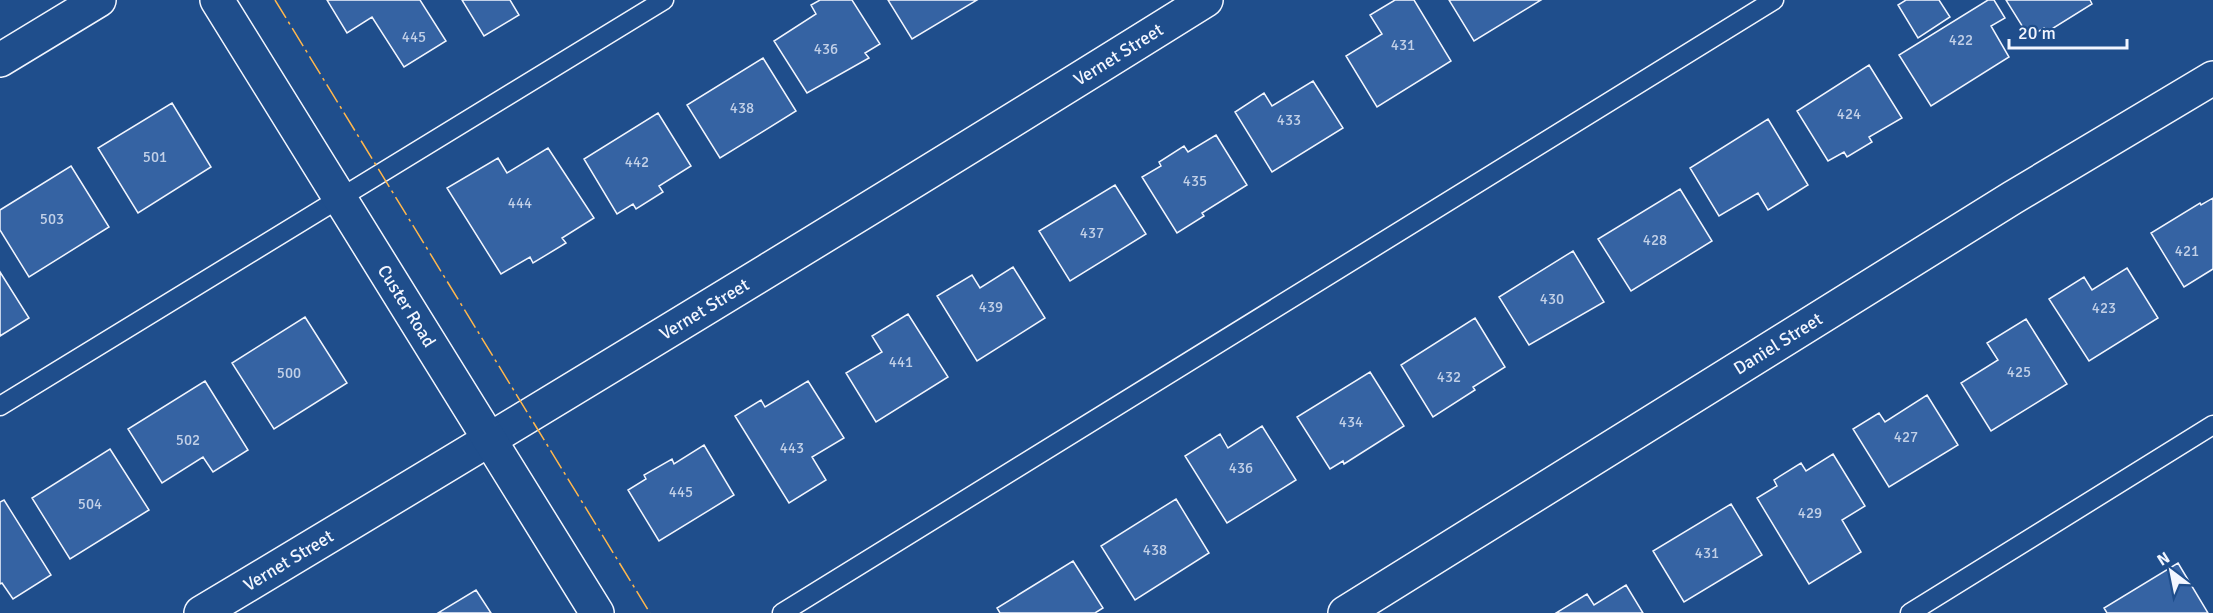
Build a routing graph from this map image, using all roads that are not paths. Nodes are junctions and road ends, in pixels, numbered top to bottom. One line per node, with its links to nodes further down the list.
1 (99, 0): 6 (street)
2 (217, 0): 8 (street, Custer Road)
3 (664, 0): 8 (lane)
4 (1206, 0): 11 (street, Vernet Street)
5 (1774, 0): 14 (lane)
6 (0, 60)
7 (2213, 78): 15 (street, Daniel Street)
8 (341, 199): 9 (lane); 11 (street, Custer Road)
9 (0, 406)
10 (2213, 425): 16 (lane)
11 (490, 440): 12 (street, Vernet Street); 13 (street, Custer Road)
12 (201, 613)
13 (597, 613)
14 (782, 613)
15 (1345, 613)
16 (1910, 613)

